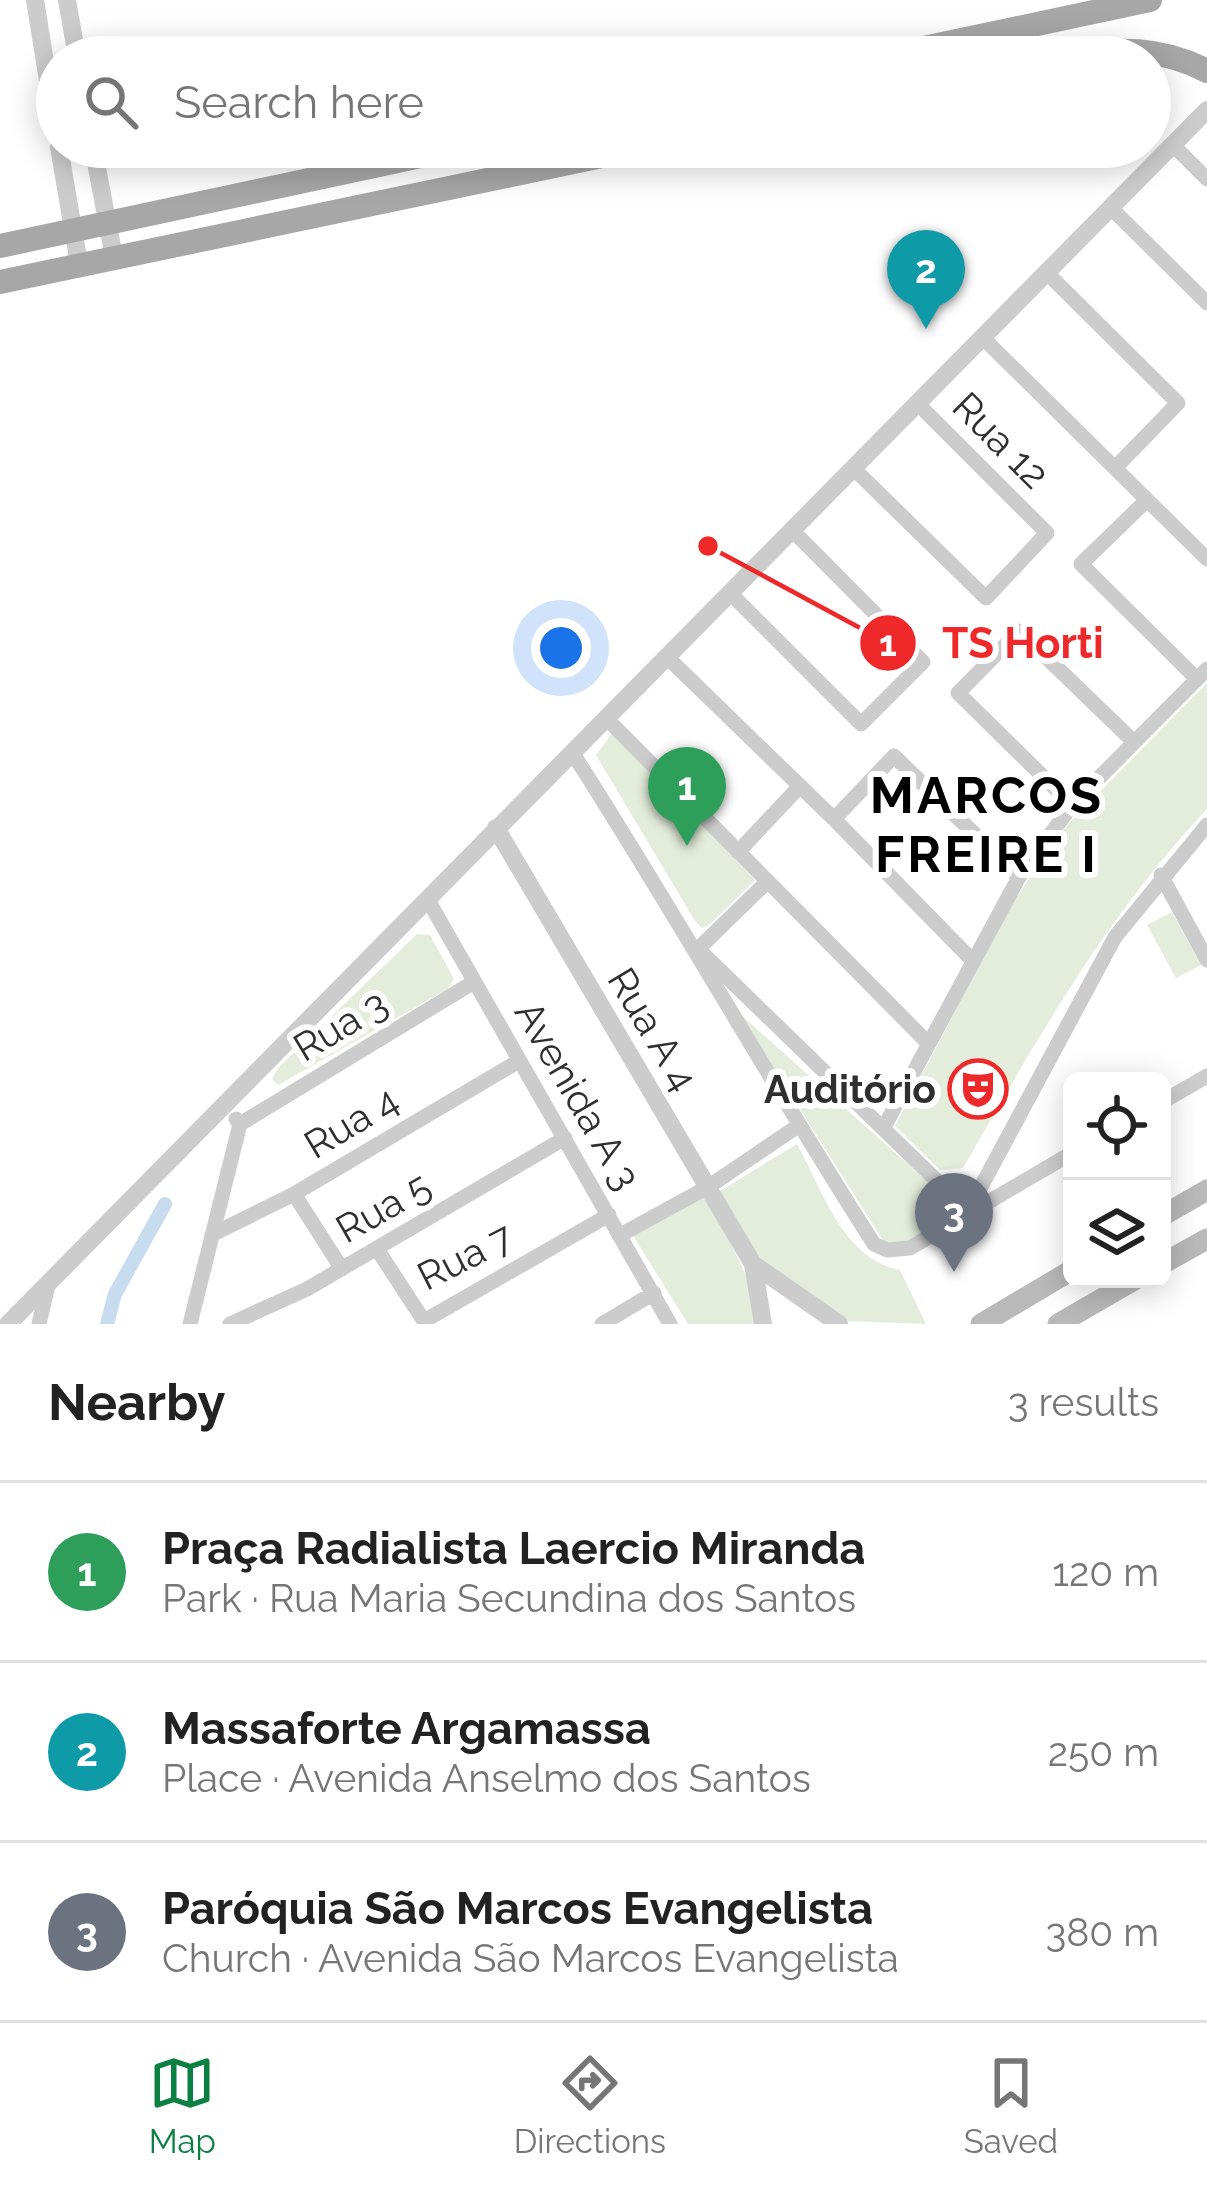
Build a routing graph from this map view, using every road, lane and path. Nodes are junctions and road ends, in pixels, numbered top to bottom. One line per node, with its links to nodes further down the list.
1 (35, 0): 4 (street)
2 (67, 0): 5 (street)
3 (1150, 0): 6 (main road)
4 (41, 36)
5 (73, 36)
6 (980, 36)
7 (1207, 52): 8 (main road)
8 (1173, 56): 9 (main road)
9 (1207, 70)
10 (1207, 110): 11 (street)
11 (1173, 145): 17 (street)
12 (62, 168): 20 (street)
13 (98, 168): 19 (street)
14 (367, 168): 19 (main road)
15 (544, 168): 22 (main road)
16 (1150, 168): 18 (street)
17 (1207, 179)
18 (1111, 208): 24 (street); 26 (street)
19 (107, 224): 20 (main road); 22 (street)
20 (73, 231): 21 (main road); 23 (street)
21 (0, 246)
22 (114, 256): 23 (main road)
23 (79, 264): 25 (main road)
24 (1046, 272): 27 (street); 30 (street)
25 (0, 282)
26 (1207, 303)
27 (982, 337): 28 (street); 30 (street)
28 (917, 403): 29 (street); 29 (street, Rua 12)
29 (853, 468): 32 (street)
30 (1115, 468): 31 (street)
31 (1147, 500): 33 (street); 36 (street)
32 (792, 530): 34 (street); 34 (street)
33 (1207, 559)
34 (731, 593): 35 (street)
35 (667, 657): 37 (street); 40 (street)
36 (1202, 674): 38 (street)
37 (607, 719): 39 (street); 45 (street)
38 (1133, 741): 41 (street); 41 (street)
39 (572, 752): 44 (street); 50 (street)
40 (800, 786): 42 (street); 45 (street)
41 (1072, 805): 47 (street)
42 (833, 819): 47 (street); 51 (street)
43 (1207, 825): 46 (street)
44 (496, 828): 49 (street); 64 (street, Rua A 4)
45 (738, 852): 48 (street)
46 (1161, 875): 52 (street); 67 (street)
47 (1018, 877): 51 (street)
48 (767, 882): 50 (street); 54 (street)
49 (428, 900): 53 (street, Avenida A 3); 58 (street)
50 (698, 949): 60 (street); 61 (street)
51 (972, 960): 54 (street)
52 (1207, 960)
53 (474, 982): 55 (street, Avenida A 3); 59 (street, Rua 3)
54 (926, 1041): 61 (street)
55 (520, 1061): 62 (street, Avenida A 3); 66 (street, Rua 4)
56 (1207, 1076): 57 (street)
57 (1171, 1097)
58 (224, 1105): 59 (street); 78 (street)
59 (240, 1124): 70 (street)
60 (798, 1126): 64 (street); 67 (street)
61 (884, 1127): 67 (street)
62 (566, 1138): 69 (street, Avenida A 3); 73 (street, Rua 5)
63 (1063, 1158): 67 (street)
64 (708, 1187): 71 (street); 75 (street, Rua A 4)
65 (1207, 1190): 68 (main road)
66 (294, 1194): 70 (street, Rua 4); 76 (street)
67 (968, 1211)
68 (1171, 1211)
69 (609, 1215): 71 (street, Avenida A 3); 73 (street, Rua 7)
70 (213, 1234): 84 (street)
71 (622, 1234): 80 (street, Avenida A 3)
72 (1207, 1239): 74 (main road)
73 (377, 1249): 76 (street, Rua 5)
74 (1171, 1259)
75 (753, 1264): 88 (street, Rua A 4); 89 (street, Rua A 4)
76 (342, 1269): 85 (street, Rua 5)
77 (1063, 1275): 90 (main road)
78 (48, 1285): 82 (street); 83 (street)
79 (1124, 1288): 81 (main road)
80 (654, 1293): 86 (street); 87 (street, Avenida A 3)
81 (1085, 1317): 91 (main road)
82 (8, 1324)
83 (39, 1324)
84 (190, 1324)
85 (230, 1324)
86 (602, 1324)
87 (670, 1324)
88 (763, 1324)
89 (839, 1324)
90 (981, 1324)
91 (1058, 1324)

